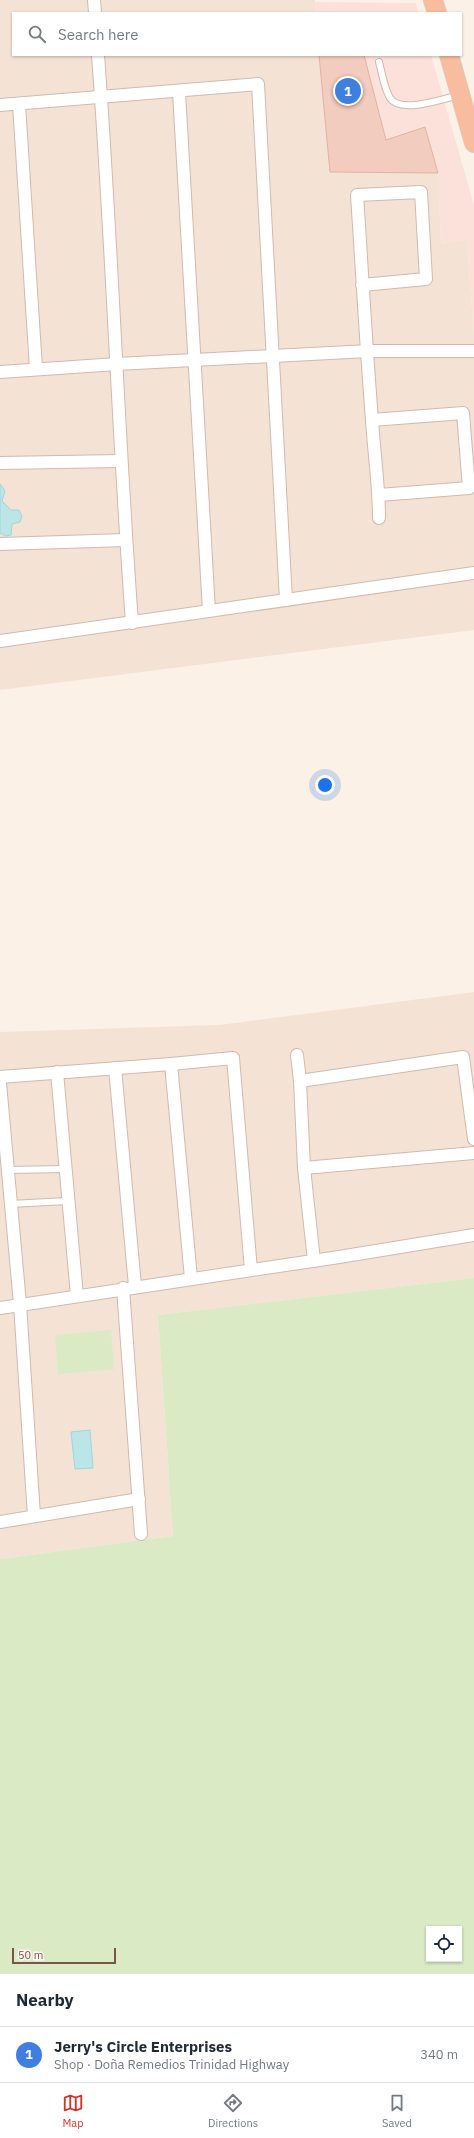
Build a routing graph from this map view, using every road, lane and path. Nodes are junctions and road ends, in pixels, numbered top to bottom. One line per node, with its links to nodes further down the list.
1 (94, 0): 3 (street)
2 (433, 0): 4 (highway)
3 (95, 12)
4 (436, 12)
5 (98, 56): 10 (street)
6 (449, 56): 9 (highway)
7 (379, 62): 9 (lane)
8 (179, 92): 10 (street); 18 (street); 19 (street)
9 (460, 95): 13 (highway)
10 (101, 98): 11 (street); 20 (street)
11 (19, 104): 12 (street); 21 (street)
12 (0, 105)
13 (470, 117): 14 (highway)
14 (474, 143)
15 (362, 285): 15 (street); 16 (street)
16 (368, 351): 17 (street); 18 (street); 23 (street)
17 (474, 351)
18 (273, 357): 19 (street); 31 (street)
19 (196, 360): 20 (street); 32 (street)
20 (117, 364): 21 (street); 24 (street)
21 (36, 369): 22 (street)
22 (0, 372)
23 (372, 420): 26 (street); 26 (street)
24 (120, 461): 25 (street); 28 (street)
25 (0, 463)
26 (379, 496): 27 (street)
27 (379, 518)
28 (126, 540): 29 (street); 33 (street)
29 (0, 544)
30 (474, 573): 31 (street)
31 (286, 600): 32 (street)
32 (209, 611): 33 (street)
33 (132, 623): 34 (street)
34 (0, 641)
35 (297, 1055): 40 (street)
36 (171, 1064): 37 (street); 51 (street); 52 (street)
37 (115, 1068): 38 (street); 53 (street)
38 (58, 1072): 39 (street); 45 (street)
39 (0, 1077)
40 (300, 1082): 42 (street); 44 (street)
41 (0, 1083): 46 (street)
42 (474, 1139)
43 (474, 1153): 44 (street)
44 (304, 1168): 50 (street)
45 (66, 1169): 46 (lane); 47 (street)
46 (7, 1170): 48 (street)
47 (68, 1201): 48 (lane); 54 (street)
48 (10, 1204): 55 (street)
49 (474, 1235): 50 (street)
50 (314, 1261): 51 (street)
51 (251, 1270): 52 (street)
52 (191, 1278): 53 (street)
53 (129, 1287): 54 (street); 57 (street)
54 (77, 1296): 55 (street)
55 (20, 1304): 56 (street); 58 (street)
56 (0, 1308)
57 (139, 1499): 58 (street); 60 (street)
58 (34, 1516): 59 (street)
59 (0, 1522)
60 (141, 1534)

